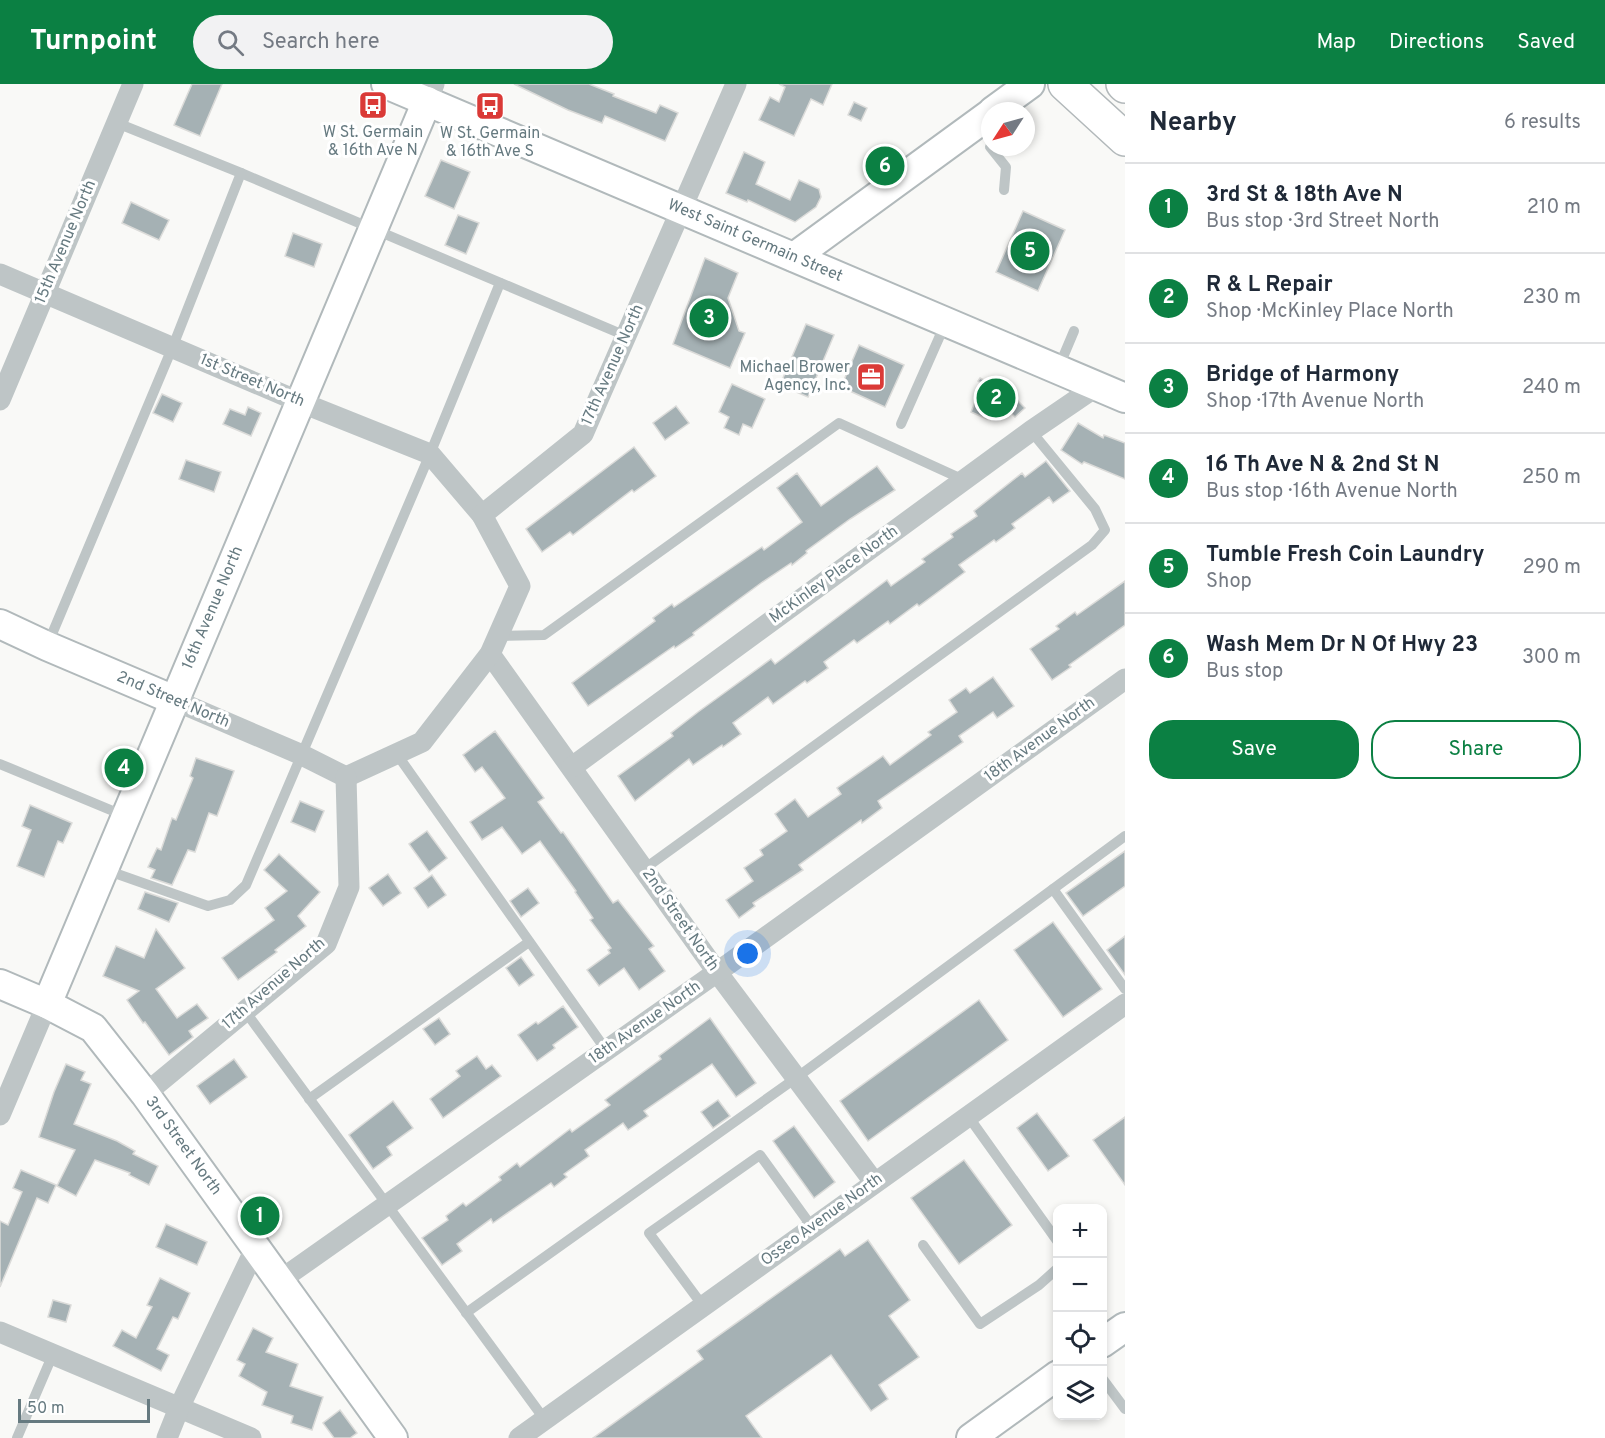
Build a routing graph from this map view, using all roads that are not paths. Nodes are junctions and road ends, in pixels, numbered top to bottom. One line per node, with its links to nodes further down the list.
1 (133, 84): 8 (street, 15th Avenue North)
2 (386, 84): 6 (street, West Saint Germain Street)
3 (736, 84): 14 (street, 17th Avenue North)
4 (1030, 84): 7 (street)
5 (1065, 84): 10 (highway)
6 (430, 93): 14 (street, West Saint Germain Street); 15 (street, 16th Avenue North)
7 (1013, 102)
8 (117, 123): 12 (lane); 19 (street, 15th Avenue North)
9 (981, 134): 16 (street)
10 (1125, 139)
11 (1000, 156): 13 (lane)
12 (241, 173): 15 (lane); 23 (lane)
13 (1004, 190)
14 (682, 210): 16 (street, West Saint Germain Street); 22 (street, 17th Avenue North)
15 (373, 230): 18 (lane); 27 (street, 16th Avenue North)
16 (794, 257): 20 (street, West Saint Germain Street)
17 (0, 274): 19 (street, 1st Street North)
18 (500, 283): 22 (lane); 30 (lane)
19 (44, 294): 23 (street, 1st Street North); 26 (street, 15th Avenue North)
20 (946, 322): 24 (street, West Saint Germain Street); 28 (lane)
21 (1074, 331): 24 (lane)
22 (626, 336): 32 (street, 17th Avenue North)
23 (173, 346): 27 (street, 1st Street North); 35 (lane)
24 (1058, 369): 25 (street, West Saint Germain Street)
25 (1117, 392): 29 (street, McKinley Place North)
26 (0, 400)
27 (300, 402): 30 (street, 1st Street North); 37 (street, 16th Avenue North)
28 (901, 424)
29 (1031, 430): 31 (street, McKinley Place North); 45 (lane)
30 (430, 454): 32 (street, 1st Street North); 39 (lane)
31 (964, 480): 34 (lane); 41 (street, McKinley Place North)
32 (482, 515): 34 (street)
33 (0, 624): 35 (street, 2nd Street North)
34 (494, 645): 38 (street); 41 (street, 2nd Street North)
35 (47, 646): 37 (street, 2nd Street North)
36 (1125, 679): 49 (street, 18th Avenue North)
37 (174, 700): 39 (street, 2nd Street North); 43 (street, 16th Avenue North)
38 (396, 753): 42 (street); 48 (lane)
39 (302, 755): 42 (street, 2nd Street North); 46 (lane)
40 (0, 764): 43 (lane)
41 (572, 767): 45 (street, 2nd Street North)
42 (346, 777): 54 (street, 17th Avenue North)
43 (126, 816): 46 (street, 16th Avenue North)
44 (1125, 836): 47 (lane)
45 (644, 868): 49 (street, 2nd Street North)
46 (104, 869): 52 (street, 16th Avenue North)
47 (1053, 889): 51 (lane); 56 (lane)
48 (529, 942): 55 (lane); 58 (lane)
49 (717, 972): 55 (street, 18th Avenue North); 56 (street, 2nd Street North)
50 (0, 984): 52 (street, 3rd Street North)
51 (1125, 989)
52 (47, 1004): 57 (street, 3rd Street North); 59 (street, 16th Avenue North)
53 (1125, 1004): 60 (street, Osseo Avenue North)
54 (245, 1011): 57 (street, 17th Avenue North); 58 (lane)
55 (606, 1050): 62 (street, 18th Avenue North)
56 (796, 1078): 61 (street, 2nd Street North); 70 (lane)
57 (146, 1094): 66 (street, 3rd Street North)
58 (309, 1099): 62 (lane)
59 (0, 1115)
60 (968, 1116): 61 (street, Osseo Avenue North); 64 (lane)
61 (874, 1182): 63 (street, Osseo Avenue North)
62 (386, 1205): 68 (street, 18th Avenue North); 70 (lane)
63 (812, 1227): 69 (street, Osseo Avenue North); 69 (lane)
64 (1053, 1235)
65 (923, 1245): 67 (lane)
66 (256, 1247): 68 (street, 3rd Street North); 77 (street)
67 (1053, 1272)
68 (279, 1281): 83 (street, 3rd Street North)
69 (703, 1306): 79 (street, Osseo Avenue North)
70 (466, 1313): 79 (lane)
71 (1125, 1327): 73 (street)
72 (0, 1332): 74 (street)
73 (1107, 1340)
74 (53, 1354): 77 (street); 80 (lane)
75 (1053, 1380): 85 (street)
76 (1107, 1385): 78 (lane)
77 (179, 1408): 81 (street); 82 (street)
78 (1125, 1409)
79 (545, 1420): 84 (street, Osseo Avenue North)
80 (17, 1438)
81 (167, 1438)
82 (251, 1438)
83 (393, 1438)
84 (519, 1438)
85 (971, 1438)

